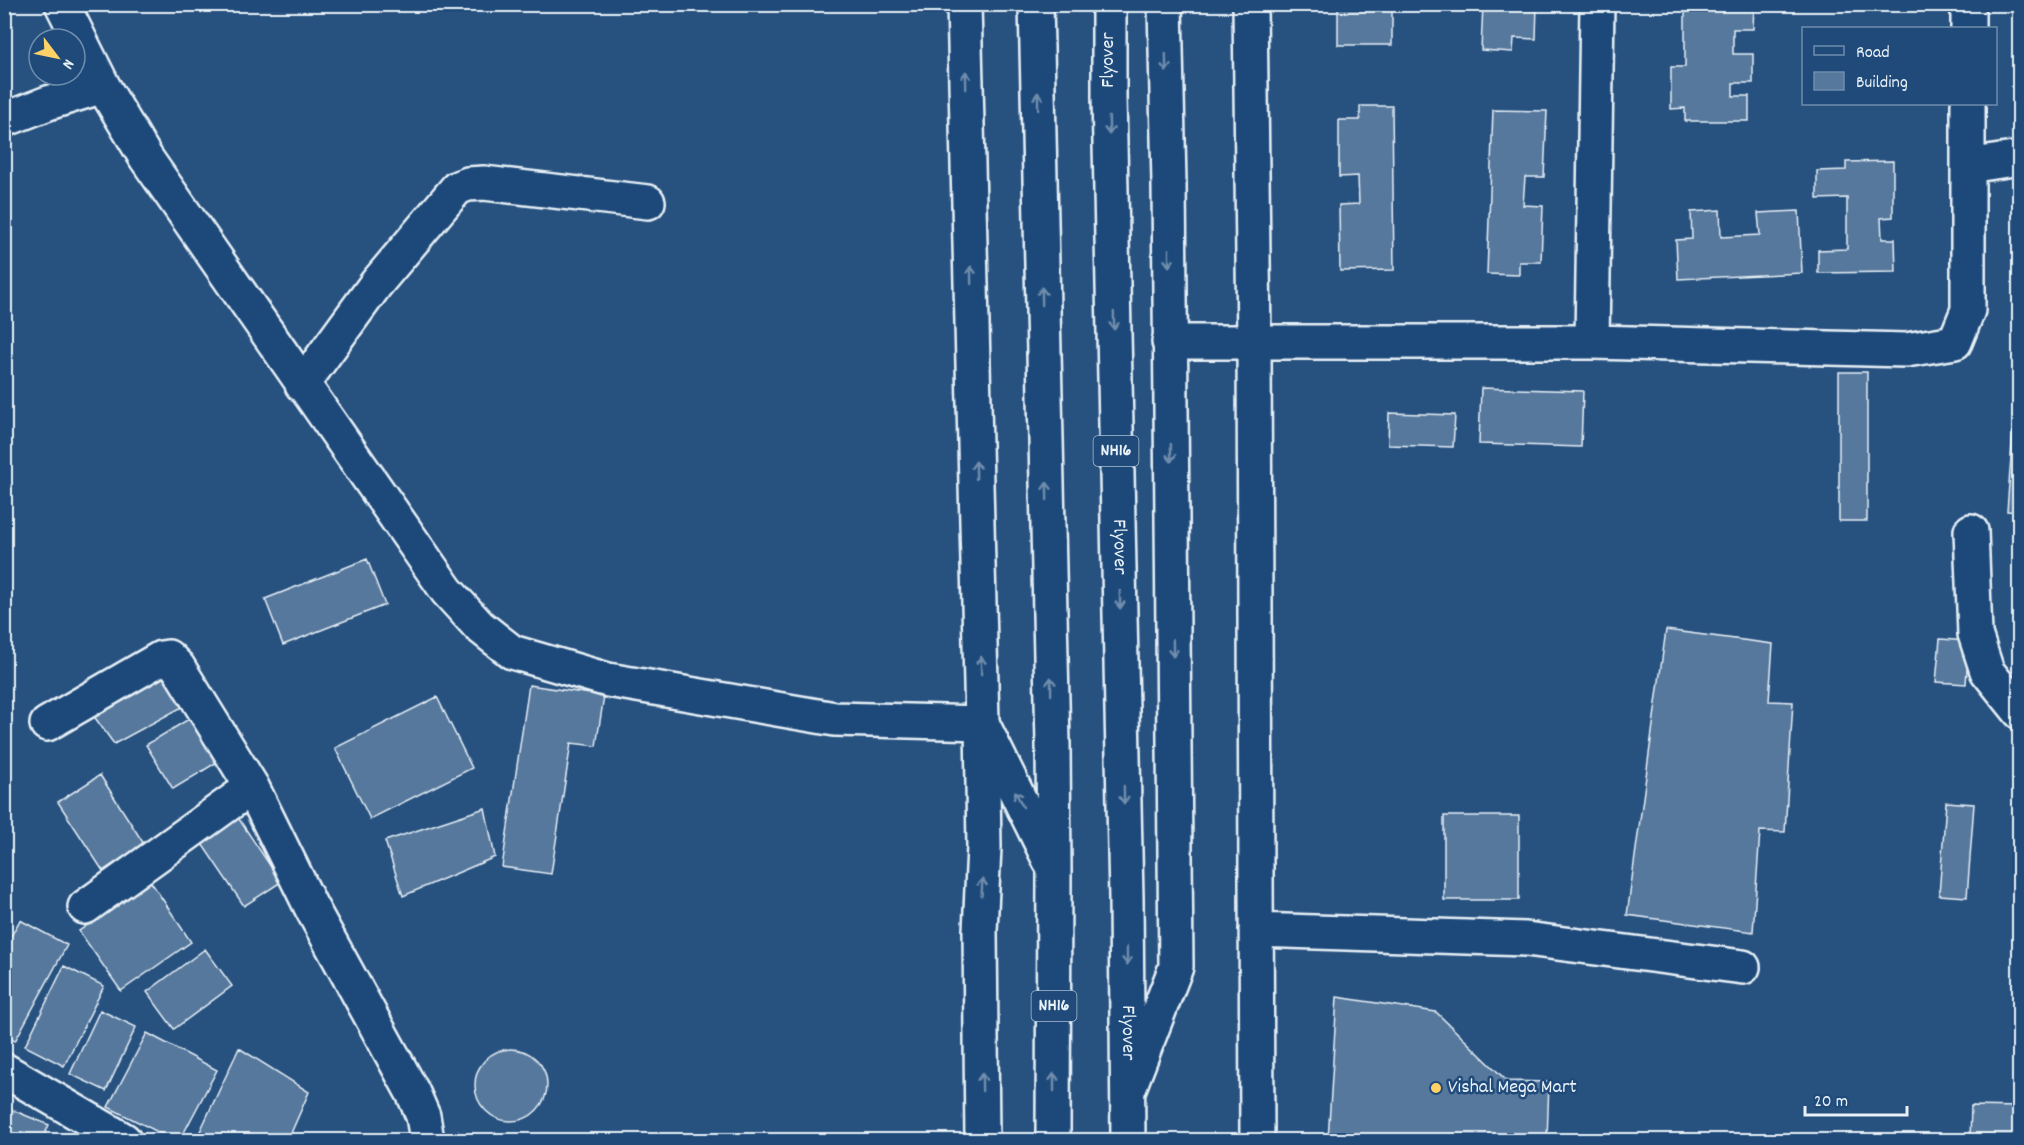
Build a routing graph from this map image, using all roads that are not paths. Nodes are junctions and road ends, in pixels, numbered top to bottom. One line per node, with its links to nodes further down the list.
1 (62, 4): 10 (main road)
2 (964, 4): 22 (main road, one-way to 2)
3 (1036, 4): 25 (main road, NH16, one-way to 3)
4 (1109, 4): 30 (main road, Flyover / NH16, one-way to 30)
5 (1165, 4): 16 (main road, one-way to 16)
6 (1250, 4): 17 (main road)
7 (1597, 4): 18 (main road)
8 (1968, 4): 9 (main road)
9 (1968, 27)
10 (104, 87): 12 (main road); 19 (main road)
11 (1968, 105): 14 (main road)
12 (4, 120)
13 (2019, 158): 14 (main road)
14 (1968, 166): 18 (main road)
15 (648, 202): 19 (main road)
16 (1170, 342): 17 (main road); 30 (main road, one-way to 30)
17 (1254, 342): 18 (main road); 27 (main road)
18 (1592, 342)
19 (302, 385): 22 (main road)
20 (1971, 531): 21 (main road)
21 (2019, 712)
22 (982, 723): 25 (main road, one-way to 22); 33 (main road, one-way to 22)
23 (47, 724): 24 (main road)
24 (252, 787): 26 (main road); 32 (main road)
25 (1054, 871): 34 (main road, NH16 / NH16, one-way to 25)
26 (85, 907)
27 (1256, 930): 28 (main road); 36 (main road)
28 (1743, 967)
29 (4, 1070): 31 (main road)
30 (1128, 1088): 35 (main road, NH16)
31 (124, 1140)
32 (427, 1140)
33 (982, 1140)
34 (1053, 1140)
35 (1128, 1140)
36 (1257, 1140)

